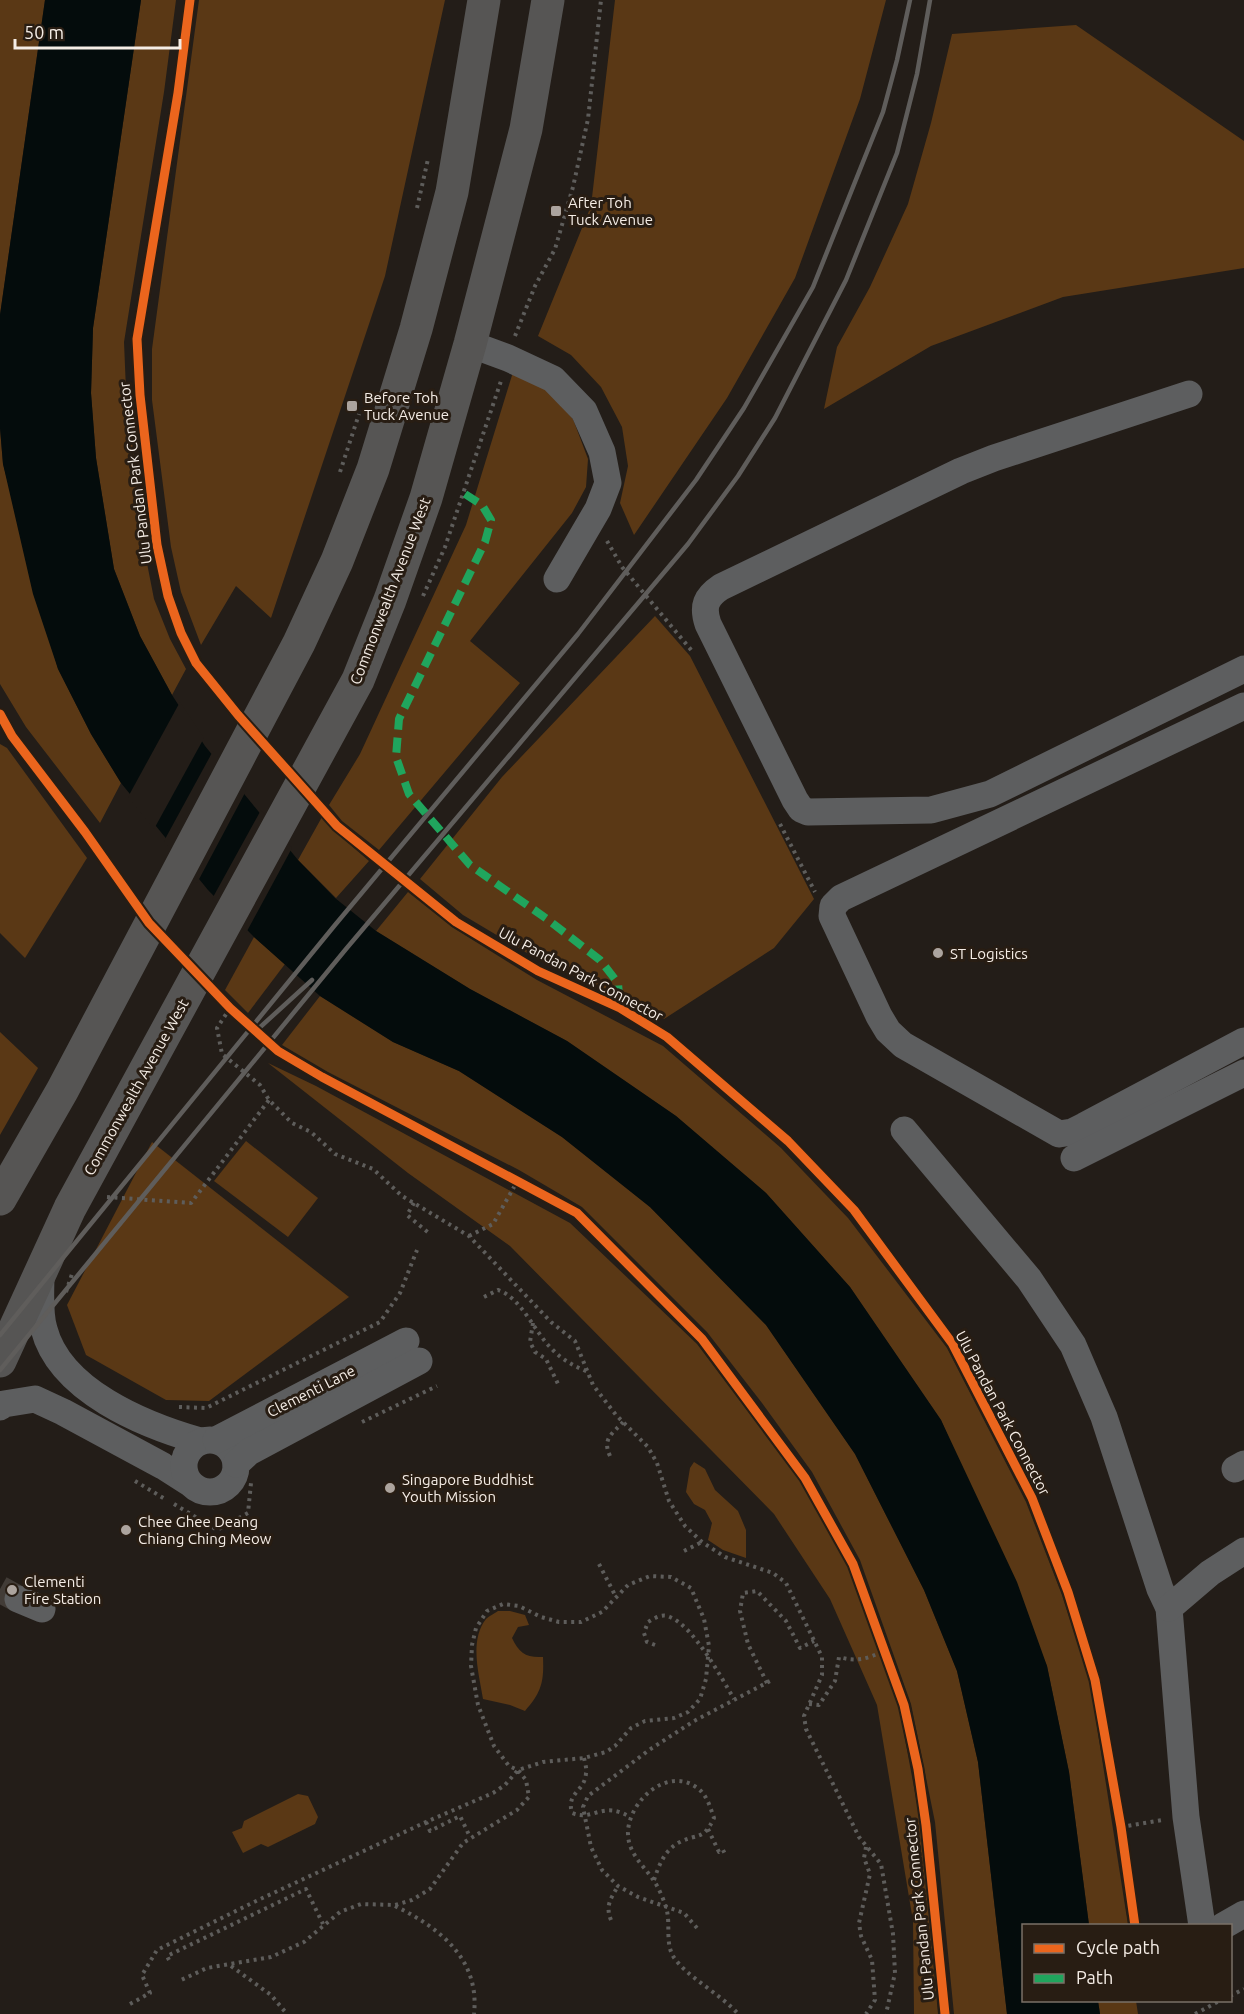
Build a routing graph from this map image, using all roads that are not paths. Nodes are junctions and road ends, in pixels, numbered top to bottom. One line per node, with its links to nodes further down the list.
1 (484, 0): 12 (main road)
2 (548, 0): 3 (main road, Commonwealth Avenue West)
3 (470, 344): 5 (street); 13 (main road, Commonwealth Avenue West)
4 (1189, 394): 6 (street)
5 (557, 579)
6 (1244, 669)
7 (1244, 706): 8 (street)
8 (1244, 1041)
9 (1244, 1073): 11 (street)
10 (904, 1130): 20 (street)
11 (1074, 1158)
12 (0, 1199)
13 (41, 1272): 14 (main road, Commonwealth Avenue West); 16 (street)
14 (0, 1361)
15 (0, 1407): 18 (street, Clementi Lane)
16 (208, 1441): 17 (street); 17 (street, Clementi Lane); 18 (street, Clementi Lane)
17 (236, 1464): 18 (street, Clementi Lane)
18 (188, 1482)
19 (1244, 1551): 20 (street)
20 (1169, 1608): 22 (street)
21 (1244, 1914): 23 (street)
22 (1202, 1924)
23 (1226, 1924)

